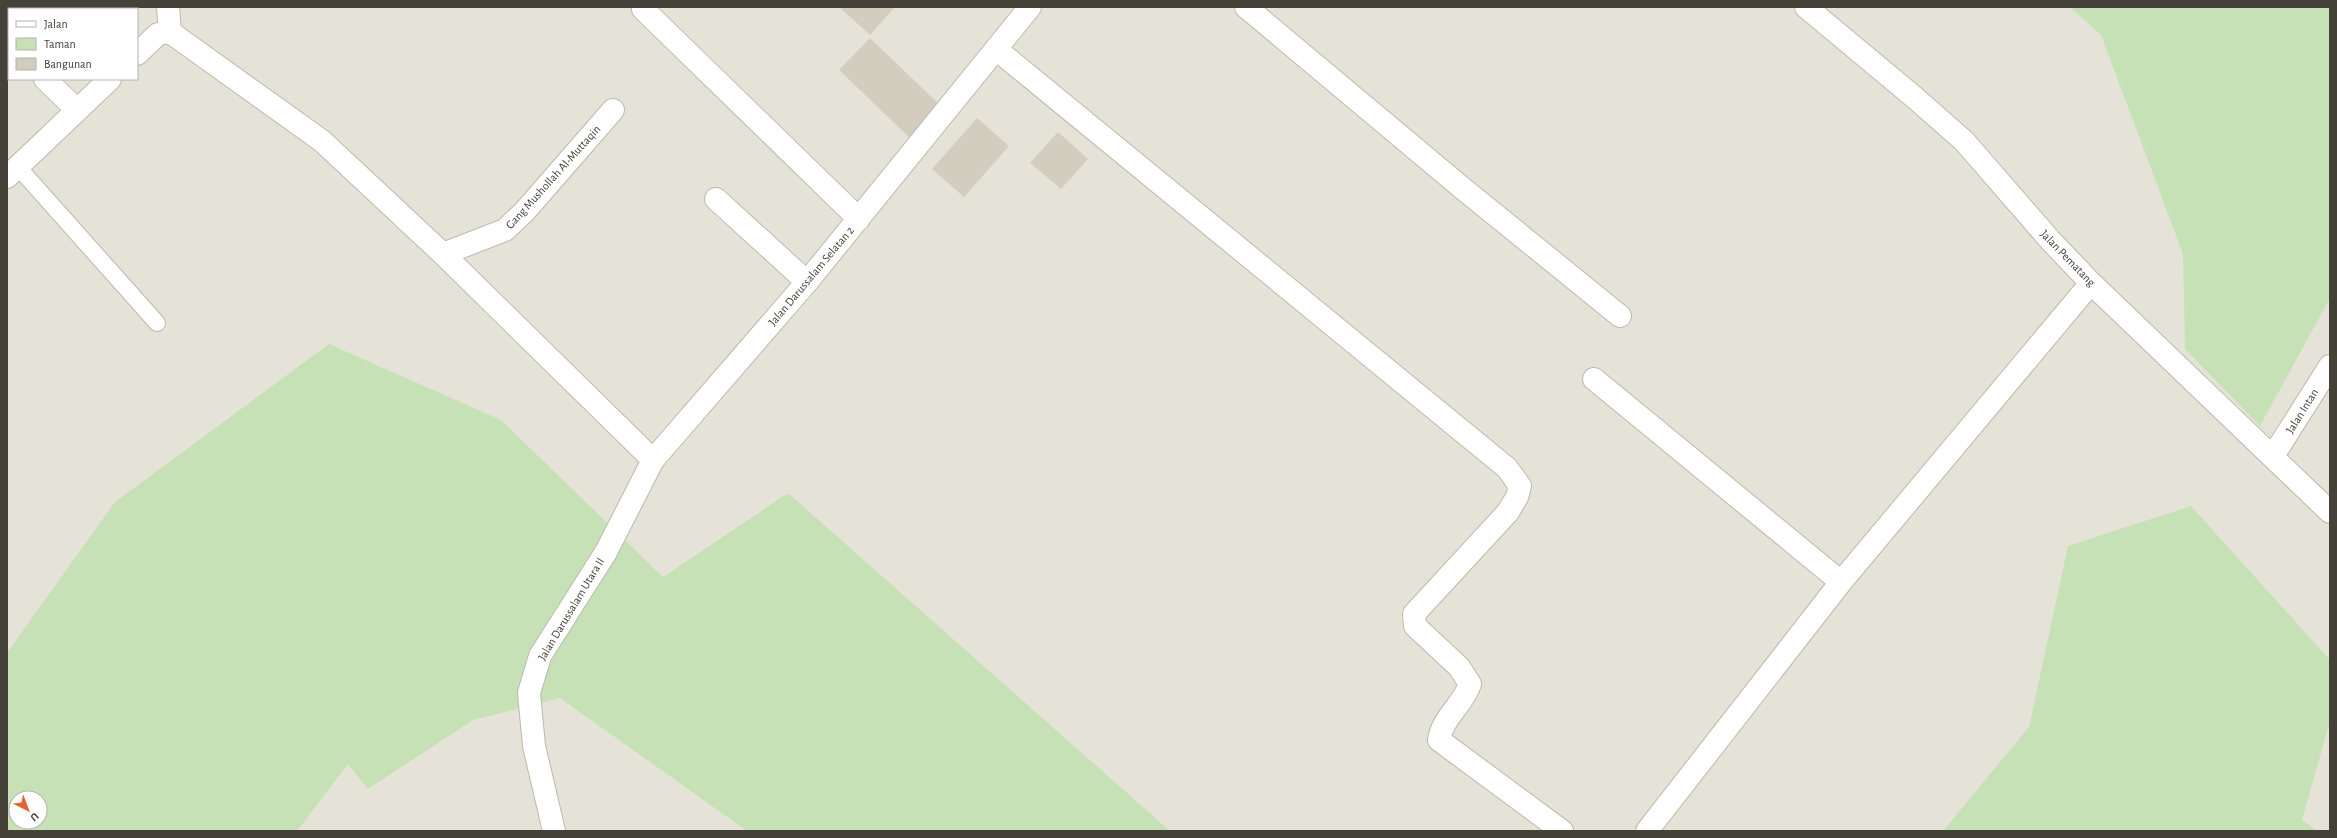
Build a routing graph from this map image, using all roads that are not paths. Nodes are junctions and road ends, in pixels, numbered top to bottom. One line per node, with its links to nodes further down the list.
1 (168, 7): 6 (street)
2 (1030, 7): 7 (street, Jalan Darussalam Selatan 2)
3 (1246, 7): 19 (street)
4 (1806, 7): 18 (street, Jalan Pematang)
5 (642, 9): 15 (street)
6 (170, 32): 8 (street); 16 (street)
7 (996, 49): 15 (street, Jalan Darussalam Selatan 2); 29 (street)
8 (138, 53)
9 (46, 80): 11 (street)
10 (109, 80): 11 (street)
11 (77, 110): 13 (street)
12 (613, 110): 16 (street, Gang Mushollah Al-Muttaqin)
13 (12, 172): 20 (lane)
14 (716, 199): 17 (street)
15 (859, 219): 17 (street, Jalan Darussalam Selatan 2)
16 (443, 254): 24 (street)
17 (807, 282): 24 (street, Jalan Darussalam Selatan 2)
18 (2091, 283): 23 (street, Jalan Pematang); 27 (street)
19 (1620, 316)
20 (157, 323)
21 (2330, 366): 23 (street, Jalan Intan)
22 (1594, 379): 27 (street)
23 (2273, 456): 25 (street, Jalan Pematang)
24 (653, 460): 26 (street, Jalan Darussalam Selatan 2)
25 (2330, 512)
26 (606, 552): 28 (street, Jalan Darussalam Utara II)
27 (1841, 582): 30 (street)
28 (554, 831)
29 (1562, 831)
30 (1647, 831)

